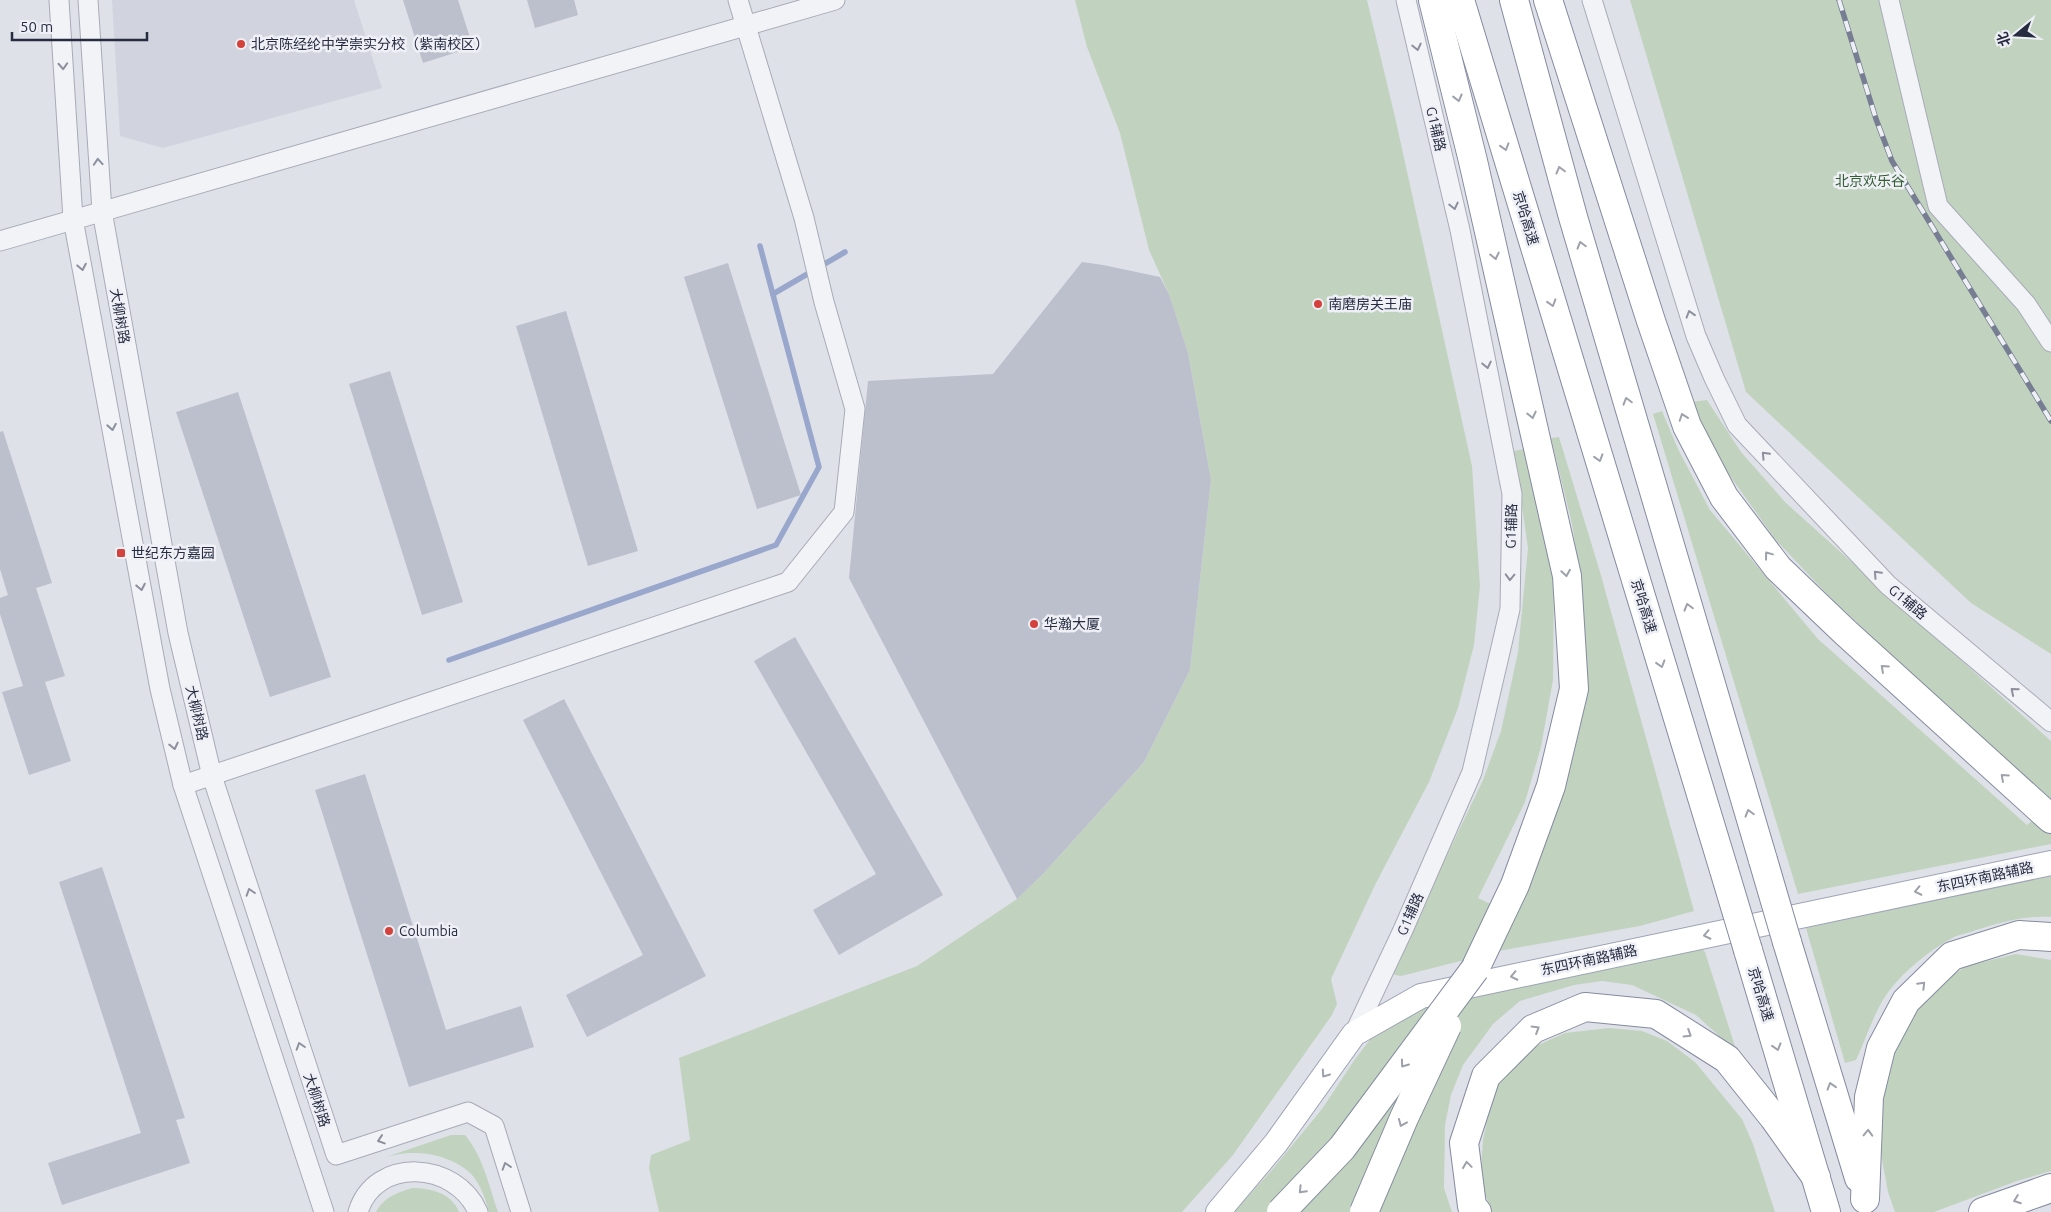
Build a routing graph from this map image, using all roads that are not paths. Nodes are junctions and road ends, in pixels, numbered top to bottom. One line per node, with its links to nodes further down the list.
1 (59, 0): 14 (street, 大柳树路, one-way to 14)
2 (88, 0): 13 (street, 大柳树路, one-way to 2)
3 (738, 0): 12 (street)
4 (835, 0): 12 (street)
5 (1406, 0): 24 (street, G1辅路, one-way to 24)
6 (1433, 0): 23 (highway, one-way to 23)
7 (1460, 0): 27 (highway, 京哈高速, one-way to 27, bridge)
8 (1514, 0): 29 (highway, one-way to 8, bridge)
9 (1548, 0): 20 (highway, one-way to 9)
10 (1592, 0): 17 (street, G1辅路, one-way to 10)
11 (1889, 0): 16 (street)
12 (745, 25): 13 (street); 18 (street)
13 (102, 211): 14 (street); 18 (street, 大柳树路)
14 (72, 219): 15 (street); 19 (street, 大柳树路, one-way to 19)
15 (0, 241)
16 (2051, 342)
17 (2051, 722)
18 (212, 776): 19 (street); 25 (street, 大柳树路, one-way to 18)
19 (183, 785): 26 (street, 大柳树路)
20 (2046, 815)
21 (2051, 863): 24 (main road, 东四环南路辅路, one-way to 24)
22 (2051, 937): 29 (highway, one-way to 22)
23 (1475, 969): 35 (highway, one-way to 35, bridge); 36 (highway, one-way to 36, bridge)
24 (1354, 1034): 34 (main road, 东四环南路辅路, one-way to 34)
25 (336, 1156): 26 (street); 33 (street, one-way to 25)
26 (309, 1165): 30 (street, 大柳树路)
27 (1816, 1177): 37 (highway, one-way to 27); 38 (highway, 京哈高速)
28 (2051, 1188): 39 (highway, one-way to 39)
29 (1867, 1206)
30 (324, 1212)
31 (358, 1212): 32 (street)
32 (478, 1212)
33 (521, 1212)
34 (1218, 1212)
35 (1281, 1212)
36 (1364, 1212)
37 (1477, 1212)
38 (1826, 1212)
39 (1983, 1212)

